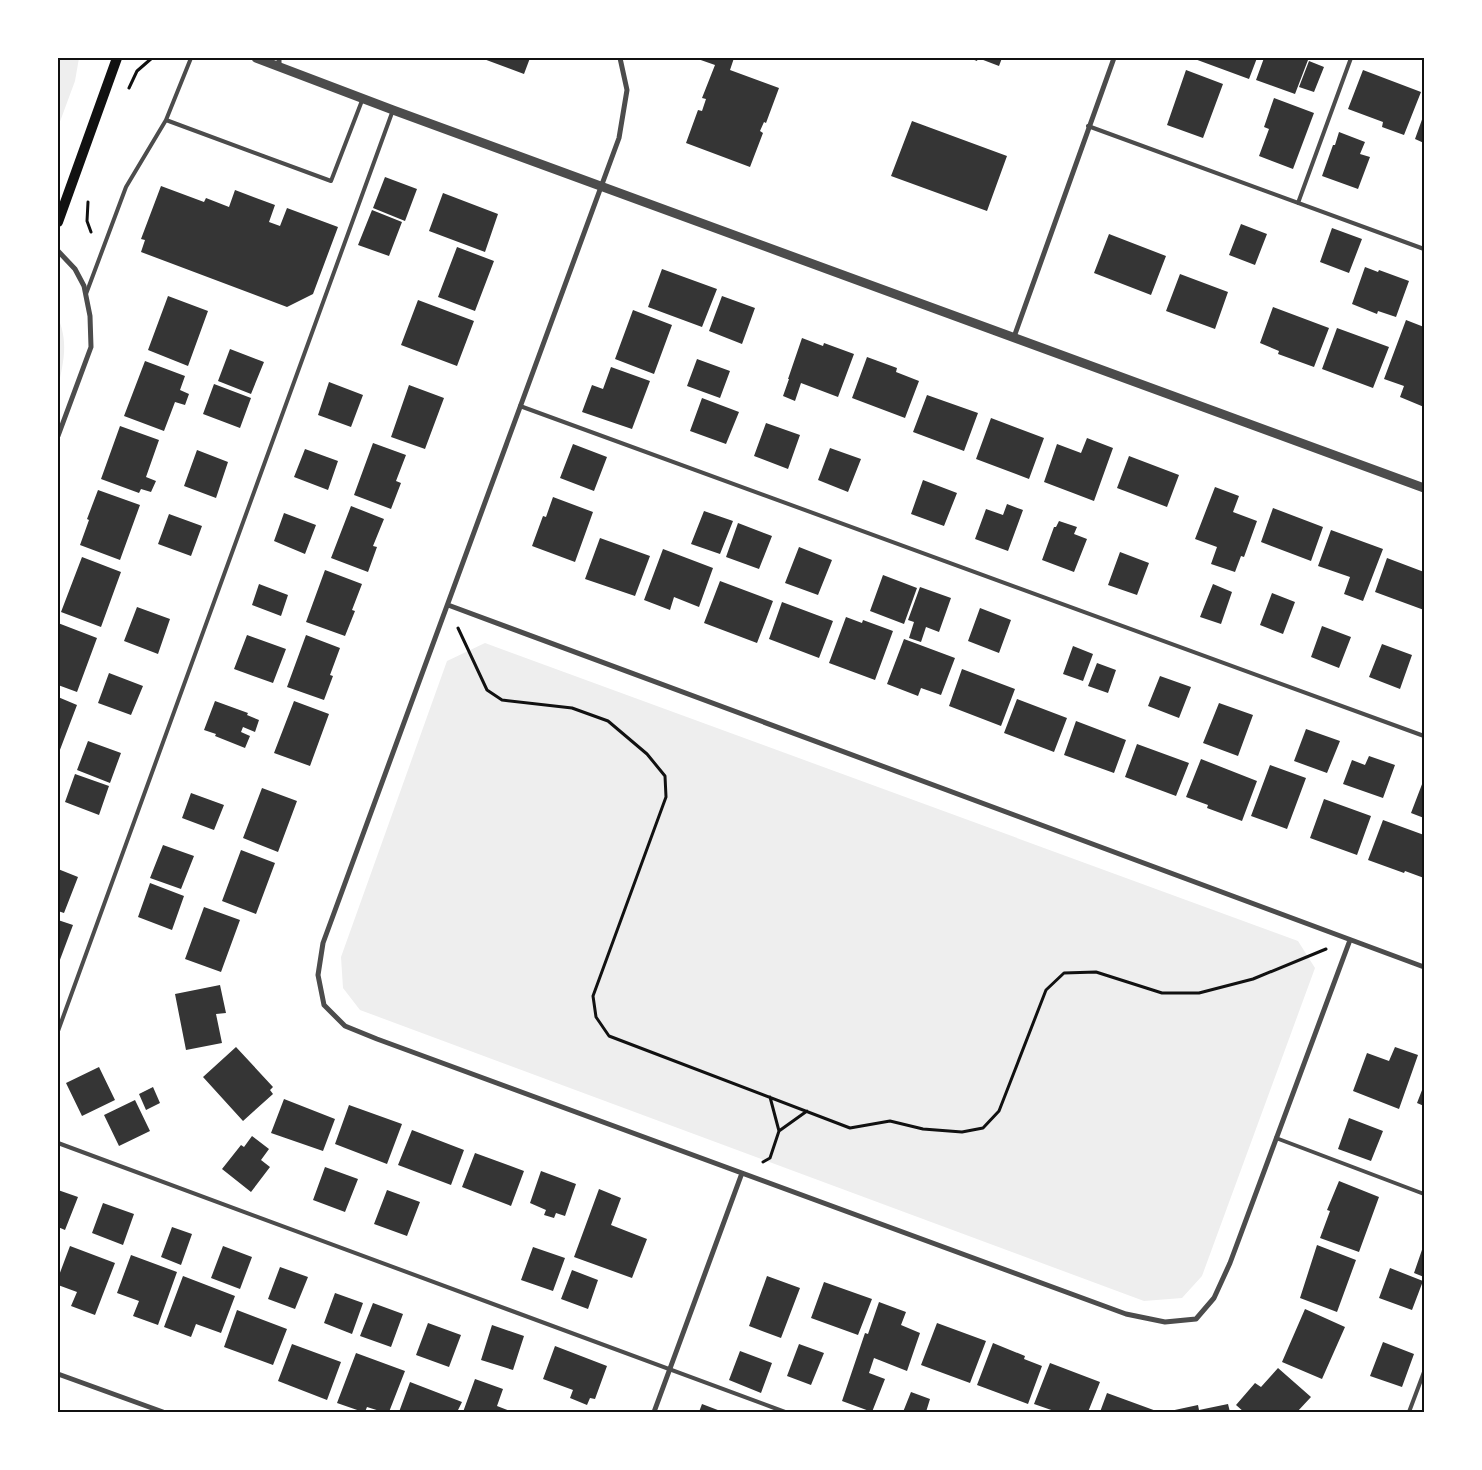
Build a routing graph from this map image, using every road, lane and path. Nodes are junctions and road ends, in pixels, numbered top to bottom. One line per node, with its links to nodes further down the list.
1 (117, 58): 14 (main road)
2 (191, 58): 10 (lane)
3 (256, 58): 7 (street)
4 (620, 58): 12 (street)
5 (1114, 58): 11 (street)
6 (1351, 58): 13 (lane)
7 (279, 62): 8 (street)
8 (363, 98): 9 (street); 10 (lane)
9 (393, 110): 12 (street); 26 (lane)
10 (166, 120): 17 (lane)
11 (1088, 126): 13 (lane); 18 (street)
12 (602, 186): 18 (street); 19 (street)
13 (1298, 203): 15 (lane)
14 (58, 222)
15 (1424, 249)
16 (58, 251): 17 (street)
17 (86, 294): 20 (street)
18 (1014, 337): 21 (street)
19 (520, 406): 22 (street); 23 (lane)
20 (58, 436)
21 (1424, 488)
22 (448, 605): 24 (street); 27 (path); 32 (street)
23 (1424, 736)
24 (1350, 940): 25 (street); 28 (path); 30 (street)
25 (1424, 967)
26 (58, 1031)
27 (770, 1097): 28 (path); 29 (path)
28 (807, 1111): 29 (path)
29 (779, 1131): 32 (path)
30 (1276, 1138): 32 (street); 33 (lane)
31 (58, 1143): 34 (lane)
32 (742, 1173): 34 (street)
33 (1424, 1194)
34 (670, 1371): 39 (street); 40 (lane)
35 (1424, 1372): 41 (lane)
36 (58, 1374): 37 (street)
37 (155, 1411): 38 (street)
38 (164, 1412)
39 (654, 1412)
40 (784, 1412)
41 (1409, 1412)

